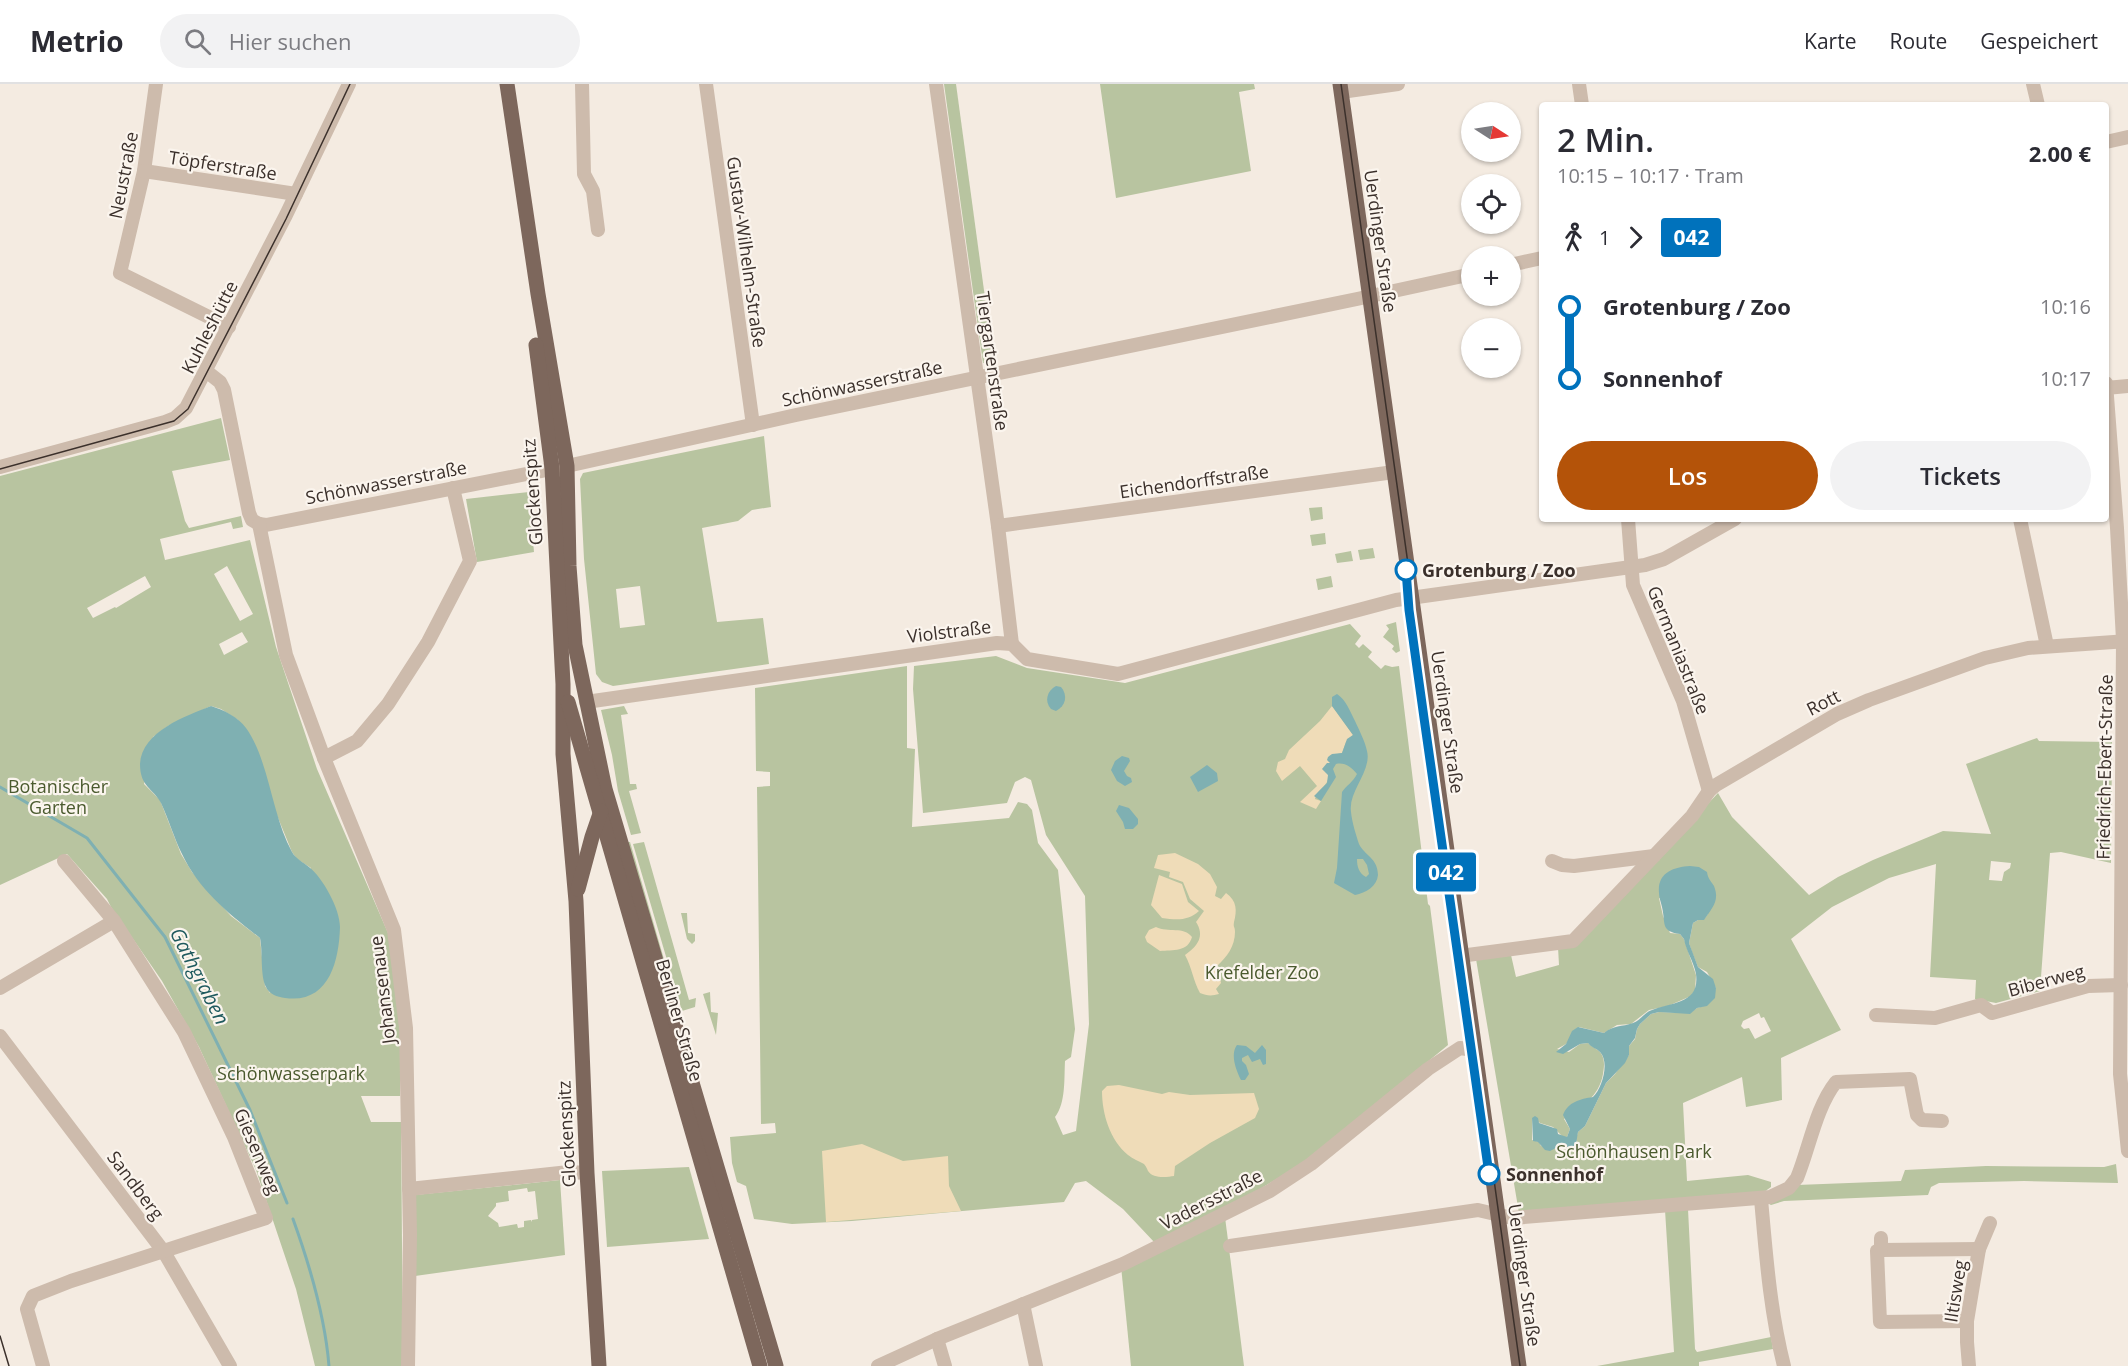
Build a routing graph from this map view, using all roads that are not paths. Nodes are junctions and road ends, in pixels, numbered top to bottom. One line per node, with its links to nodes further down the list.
1 (156, 84): 16 (street, Neustraße)
2 (348, 84): 17 (street, Kuhleshütte)
3 (498, 84): 31 (main road, Glockenspitz)
4 (507, 84): 31 (main road, Glockenspitz)
5 (582, 84): 18 (street)
6 (706, 84): 28 (street, Gustav-Wilhelm-Straße)
7 (936, 84): 25 (street, Tiergartenstraße)
8 (1398, 84): 11 (street)
9 (1579, 84): 12 (street)
10 (2033, 84): 13 (street)
11 (1340, 88): 22 (main road, Uerdinger Straße)
12 (1582, 102)
13 (2037, 102)
14 (2128, 137): 15 (street)
15 (2109, 141)
16 (144, 171): 17 (street, Töpferstraße); 23 (street, Neustraße)
17 (296, 194): 23 (street, Kuhleshütte)
18 (598, 230)
19 (1539, 259): 20 (street)
20 (1521, 263)
21 (1461, 276): 22 (street, Schönwasserstraße)
22 (1370, 297): 25 (street, Schönwasserstraße); 32 (main road, Uerdinger Straße)
23 (229, 327): 24 (street, Kuhleshütte)
24 (206, 371): 30 (street, Kuhleshütte); 37 (street, Johansenaue)
25 (977, 377): 28 (street, Schönwasserstraße); 38 (street, Tiergartenstraße)
26 (2128, 386): 27 (street)
27 (2109, 387)
28 (753, 425): 31 (street, Schönwasserstraße)
29 (2109, 425): 41 (street, Friedrich-Ebert-Straße)
30 (0, 467)
31 (559, 467): 33 (street, Schönwasserstraße); 44 (main road, Glockenspitz); 45 (main road, Glockenspitz)
32 (1394, 472): 38 (street, Eichendorffstraße); 40 (main road, Uerdinger Straße)
33 (453, 488): 37 (street, Schönwasserstraße); 46 (street)
34 (1628, 522): 39 (street, Germaniastraße)
35 (1730, 522): 39 (street, Violstraße)
36 (2021, 522): 43 (street)
37 (259, 524): 46 (street, Johansenaue)
38 (998, 526): 42 (street, Tiergartenstraße)
39 (1631, 567): 40 (street, Violstraße); 48 (street, Germaniastraße)
40 (1411, 597): 42 (street, Violstraße); 55 (main road, Uerdinger Straße)
41 (2126, 640): 43 (street, Rott); 56 (street, Friedrich-Ebert-Straße)
42 (1012, 644): 45 (street, Violstraße)
43 (2047, 646): 48 (street, Rott)
44 (563, 684): 49 (main road, Berliner Straße); 53 (main road, Glockenspitz)
45 (586, 702): 47 (main road, Berliner Straße)
46 (324, 758): 64 (street, Johansenaue)
47 (605, 789): 49 (main road, Glockenspitz); 79 (main road, Berliner Straße)
48 (1709, 791): 50 (street, Rott)
49 (601, 813): 53 (main road, Glockenspitz); 78 (main road, Berliner Straße)
50 (1654, 856): 52 (street); 55 (street, Rott)
51 (64, 861): 54 (street, Giesenweg)
52 (1551, 861)
53 (576, 901): 63 (main road, Glockenspitz)
54 (114, 921): 57 (street); 70 (street, Giesenweg)
55 (1460, 956): 60 (main road, Uerdinger Straße)
56 (2121, 985): 58 (street, Biberweg); 62 (street, Friedrich-Ebert-Straße)
57 (0, 987)
58 (1876, 1015)
59 (0, 1036): 70 (street, Sandberg)
60 (1474, 1050): 66 (main road, Uerdinger Straße); 71 (street, Vadersstraße)
61 (1942, 1121): 65 (street)
62 (2128, 1151)
63 (587, 1173): 64 (street); 77 (main road, Glockenspitz)
64 (409, 1189): 76 (street, Johansenaue)
65 (1761, 1199): 66 (street); 84 (street)
66 (1497, 1214): 68 (street); 83 (main road, Uerdinger Straße)
67 (1990, 1223): 69 (street, Iltisweg)
68 (1230, 1246)
69 (1979, 1249): 72 (street, Iltisweg); 72 (street)
70 (164, 1252): 74 (street, Giesenweg); 75 (street, Sandberg)
71 (1023, 1304): 73 (street, Vadersstraße); 82 (street)
72 (1967, 1321): 85 (street, Iltisweg)
73 (937, 1339): 80 (street, Vadersstraße); 81 (street)
74 (43, 1366)
75 (230, 1366)
76 (408, 1366)
77 (599, 1366)
78 (760, 1366)
79 (776, 1366)
80 (878, 1366)
81 (945, 1366)
82 (1036, 1366)
83 (1519, 1366)
84 (1784, 1366)
85 (1969, 1366)

